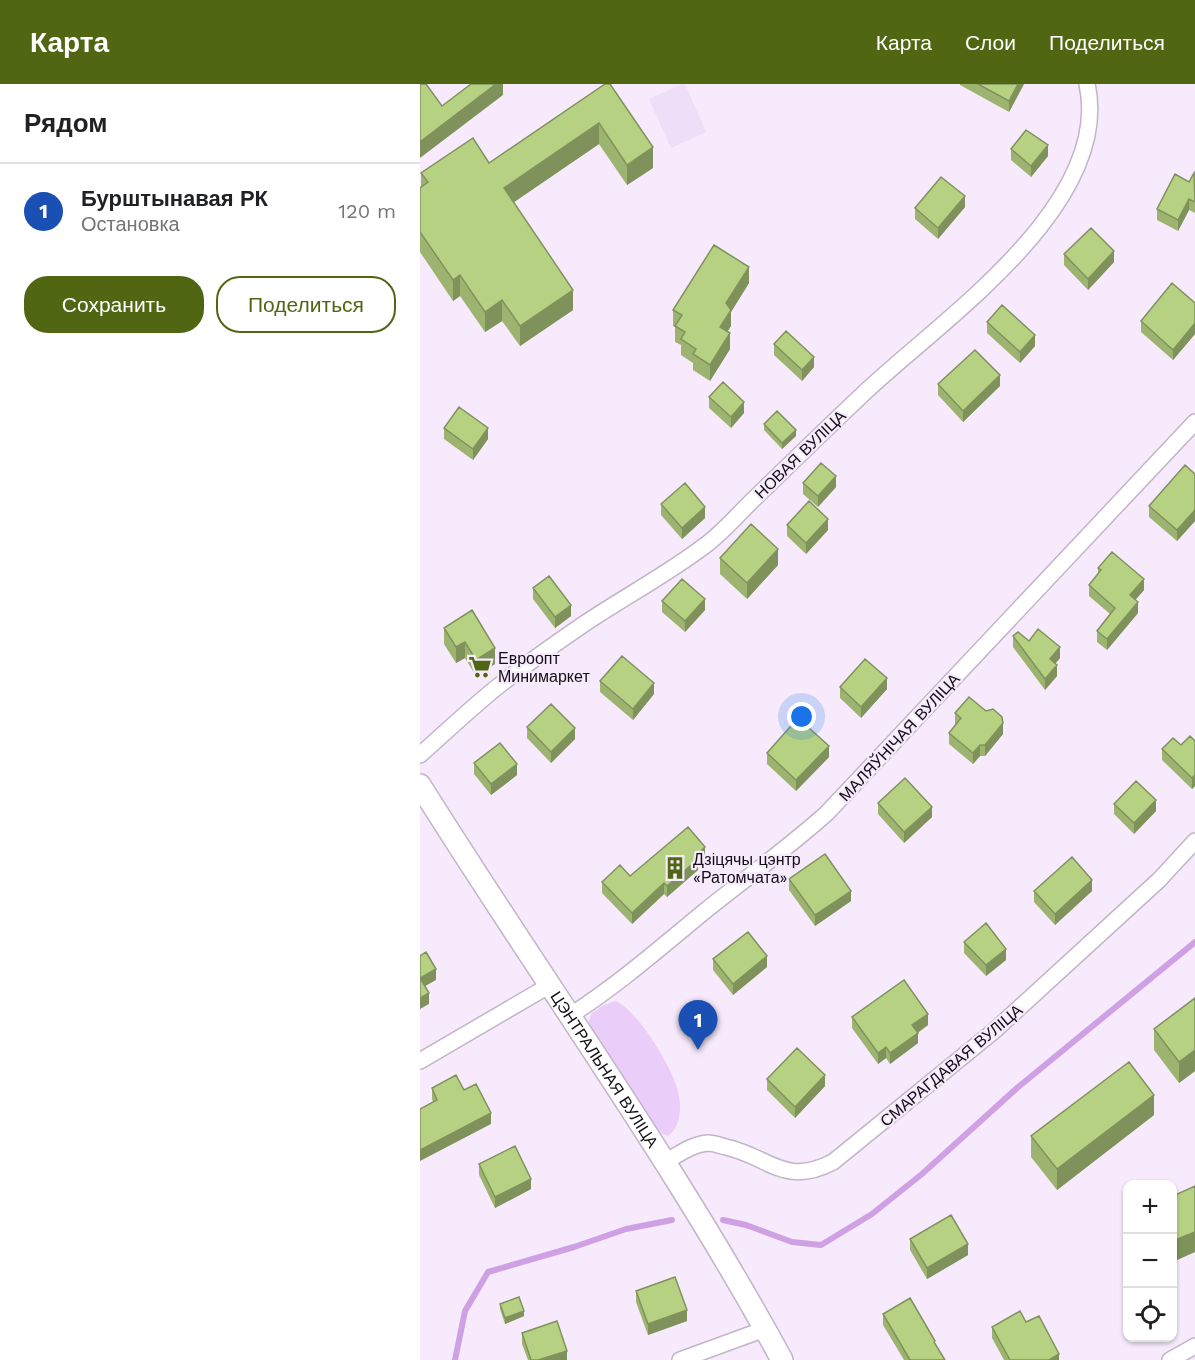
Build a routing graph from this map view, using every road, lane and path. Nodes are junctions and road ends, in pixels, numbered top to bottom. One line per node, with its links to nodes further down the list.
1 (1087, 84): 3 (street, НОВАЯ ВУЛІЦА)
2 (1195, 422): 7 (street, МАЛЯЎНІЧАЯ ВУЛІЦА)
3 (420, 755)
4 (420, 785): 6 (street, ЦЭНТРАЛЬНАЯ ВУЛІЦА)
5 (1195, 841): 9 (street, СМАРАГДАВАЯ ВУЛІЦА)
6 (550, 985): 7 (street, ЦЭНТРАЛЬНАЯ ВУЛІЦА); 8 (street)
7 (571, 1015): 9 (street, ЦЭНТРАЛЬНАЯ ВУЛІЦА)
8 (420, 1060)
9 (665, 1162): 10 (street, ЦЭНТРАЛЬНАЯ ВУЛІЦА)
10 (765, 1329): 12 (street); 13 (street, ЦЭНТРАЛЬНАЯ ВУЛІЦА)
11 (1195, 1346): 14 (street)
12 (680, 1360)
13 (782, 1360)
14 (1170, 1360)

